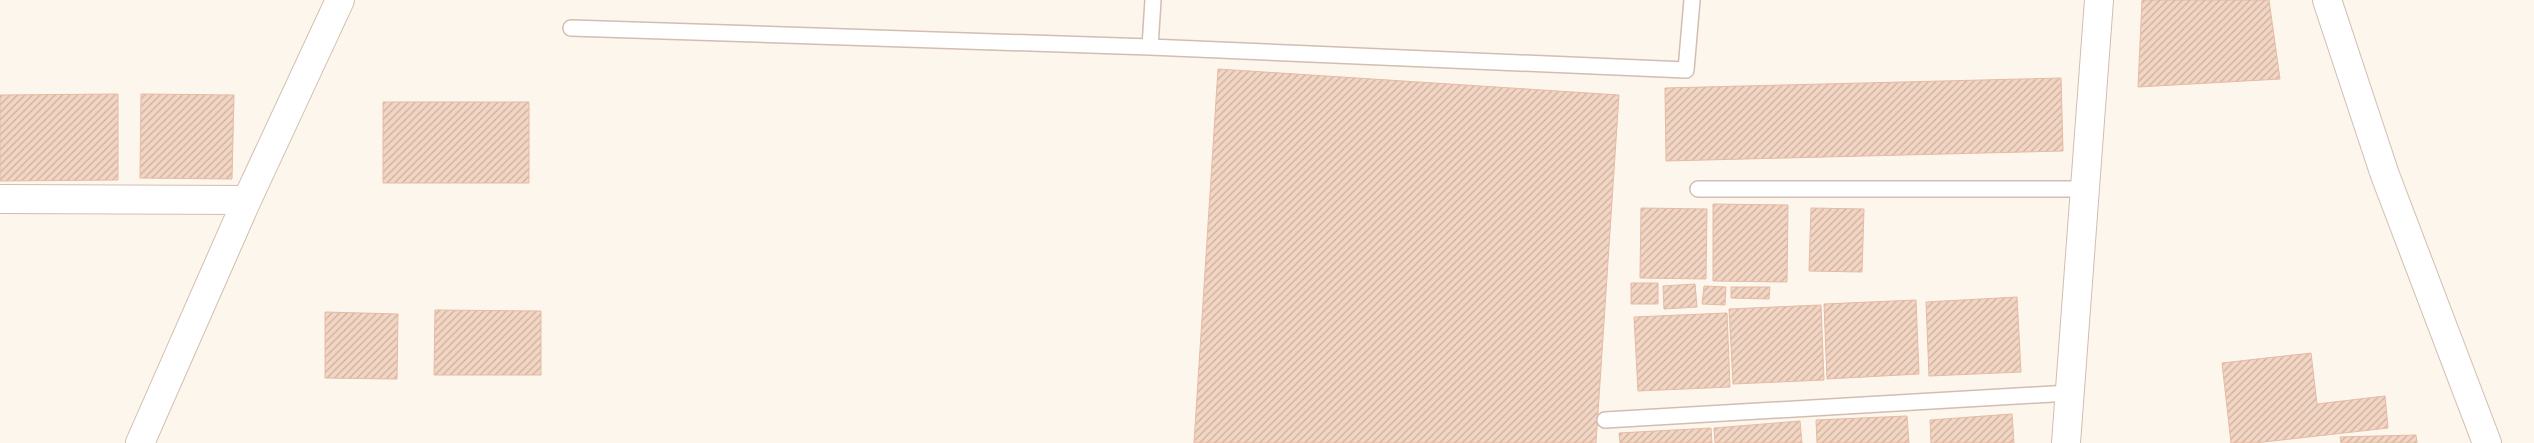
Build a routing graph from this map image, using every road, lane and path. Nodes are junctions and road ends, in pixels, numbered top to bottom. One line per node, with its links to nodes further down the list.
1 (340, 0): 11 (street)
2 (1153, 0): 7 (lane)
3 (1692, 0): 7 (lane)
4 (2099, 0): 9 (street)
5 (2327, 0): 16 (street)
6 (570, 28): 7 (lane)
7 (1150, 47)
8 (1698, 189): 9 (lane)
9 (2085, 189): 12 (street)
10 (0, 199): 11 (street)
11 (247, 200): 14 (street)
12 (2069, 393): 13 (lane); 15 (street)
13 (1605, 420)
14 (140, 443)
15 (2066, 443)
16 (2487, 443)

